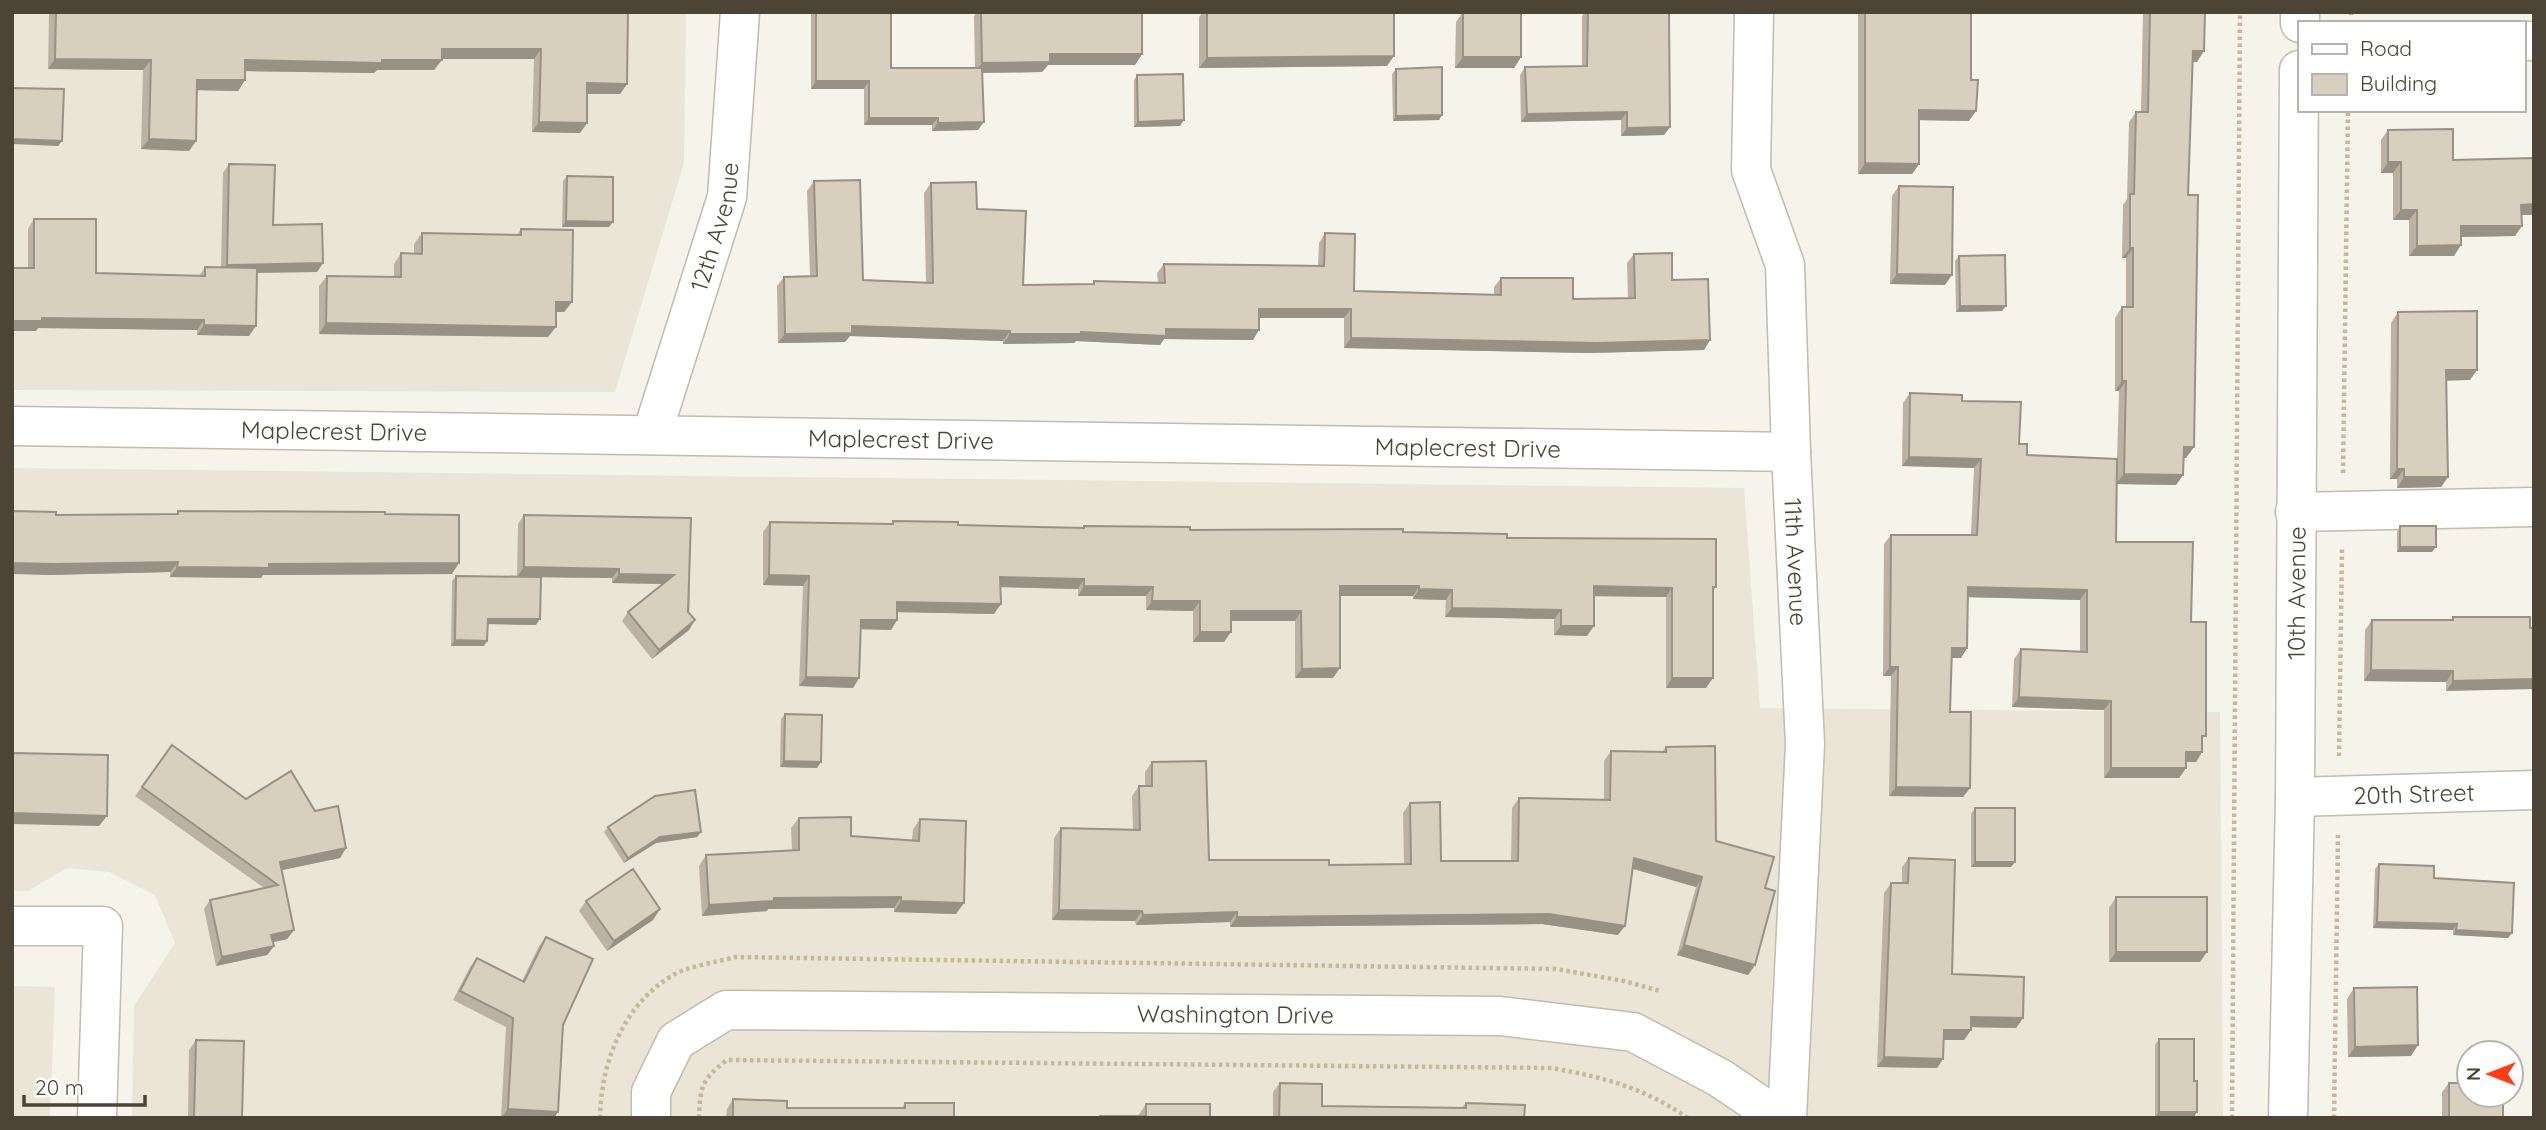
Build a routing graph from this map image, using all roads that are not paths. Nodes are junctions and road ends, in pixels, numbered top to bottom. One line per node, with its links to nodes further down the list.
1 (740, 12): 5 (street, 12th Avenue)
2 (1754, 12): 6 (street, 11th Avenue)
3 (2299, 112): 8 (street, 10th Avenue)
4 (12, 426): 5 (street, Maplecrest Drive)
5 (652, 434): 6 (street, Maplecrest Drive)
6 (1791, 452): 15 (street, 11th Avenue)
7 (2534, 507): 8 (street)
8 (2295, 512): 10 (street, 10th Avenue)
9 (2534, 790): 10 (street, 20th Street)
10 (2295, 797): 16 (street, 10th Avenue)
11 (12, 926): 12 (street)
12 (97, 1118)
13 (651, 1118): 14 (street, Washington Drive)
14 (1779, 1118)
15 (1787, 1118)
16 (2288, 1118)

